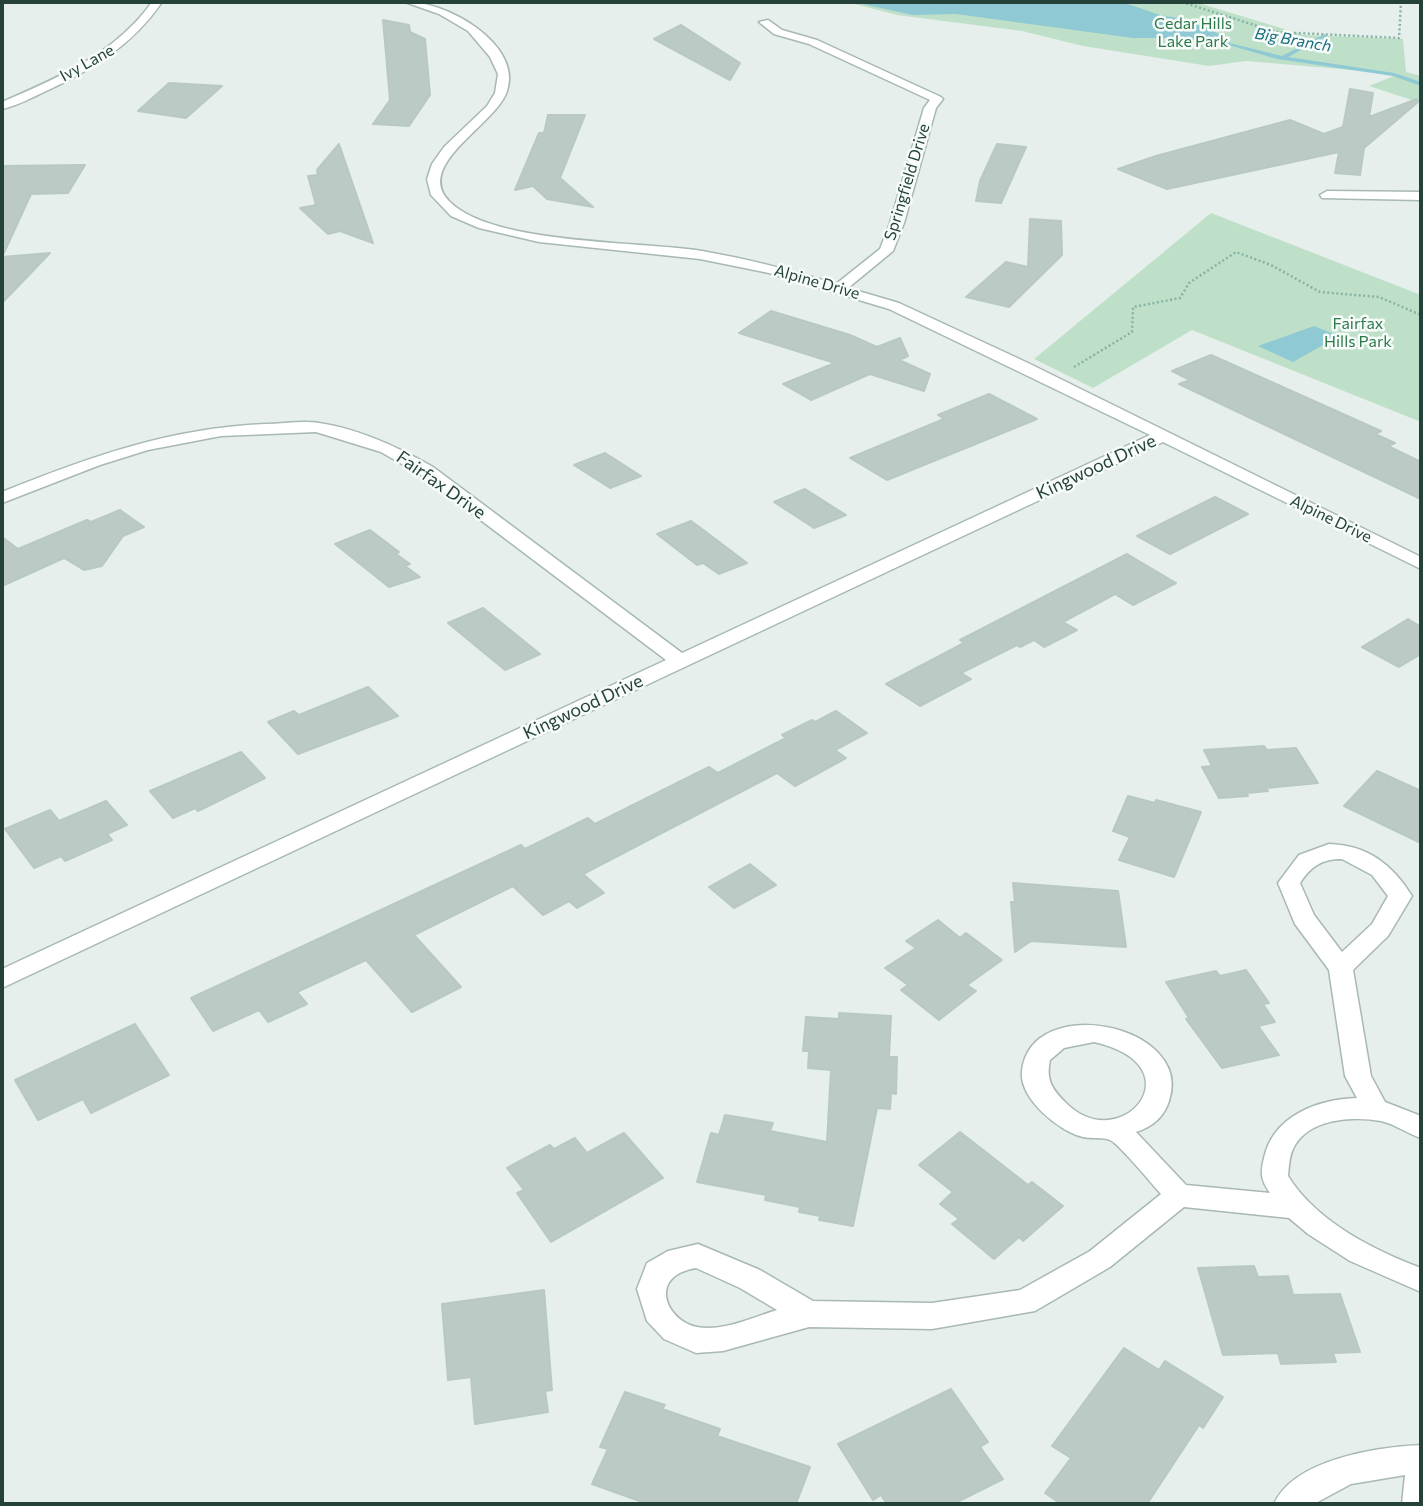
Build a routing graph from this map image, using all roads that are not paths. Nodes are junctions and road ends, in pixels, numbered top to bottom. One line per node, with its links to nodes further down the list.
1 (157, 2): 4 (street, Ivy Lane)
2 (410, 2): 7 (street, Alpine Drive)
3 (764, 22): 7 (street, Springfield Drive)
4 (2, 106)
5 (1327, 195): 6 (street)
6 (1421, 196)
7 (839, 288): 8 (street, Alpine Drive)
8 (1164, 435): 10 (street, Alpine Drive); 11 (street, Kingwood Drive)
9 (2, 498): 11 (street, Fairfax Drive)
10 (1421, 564)
11 (680, 661): 13 (street, Kingwood Drive)
12 (1341, 968): 12 (street); 14 (street)
13 (2, 979)
14 (1377, 1111): 15 (street); 18 (street)
15 (1421, 1128)
16 (1117, 1129): 16 (street); 17 (street)
17 (1179, 1195): 18 (street); 20 (street)
18 (1294, 1207): 19 (street)
19 (1421, 1280)
20 (809, 1314): 20 (street)
21 (1421, 1459): 23 (street)
22 (1421, 1470): 24 (street)
23 (1290, 1504)
24 (1418, 1504)

